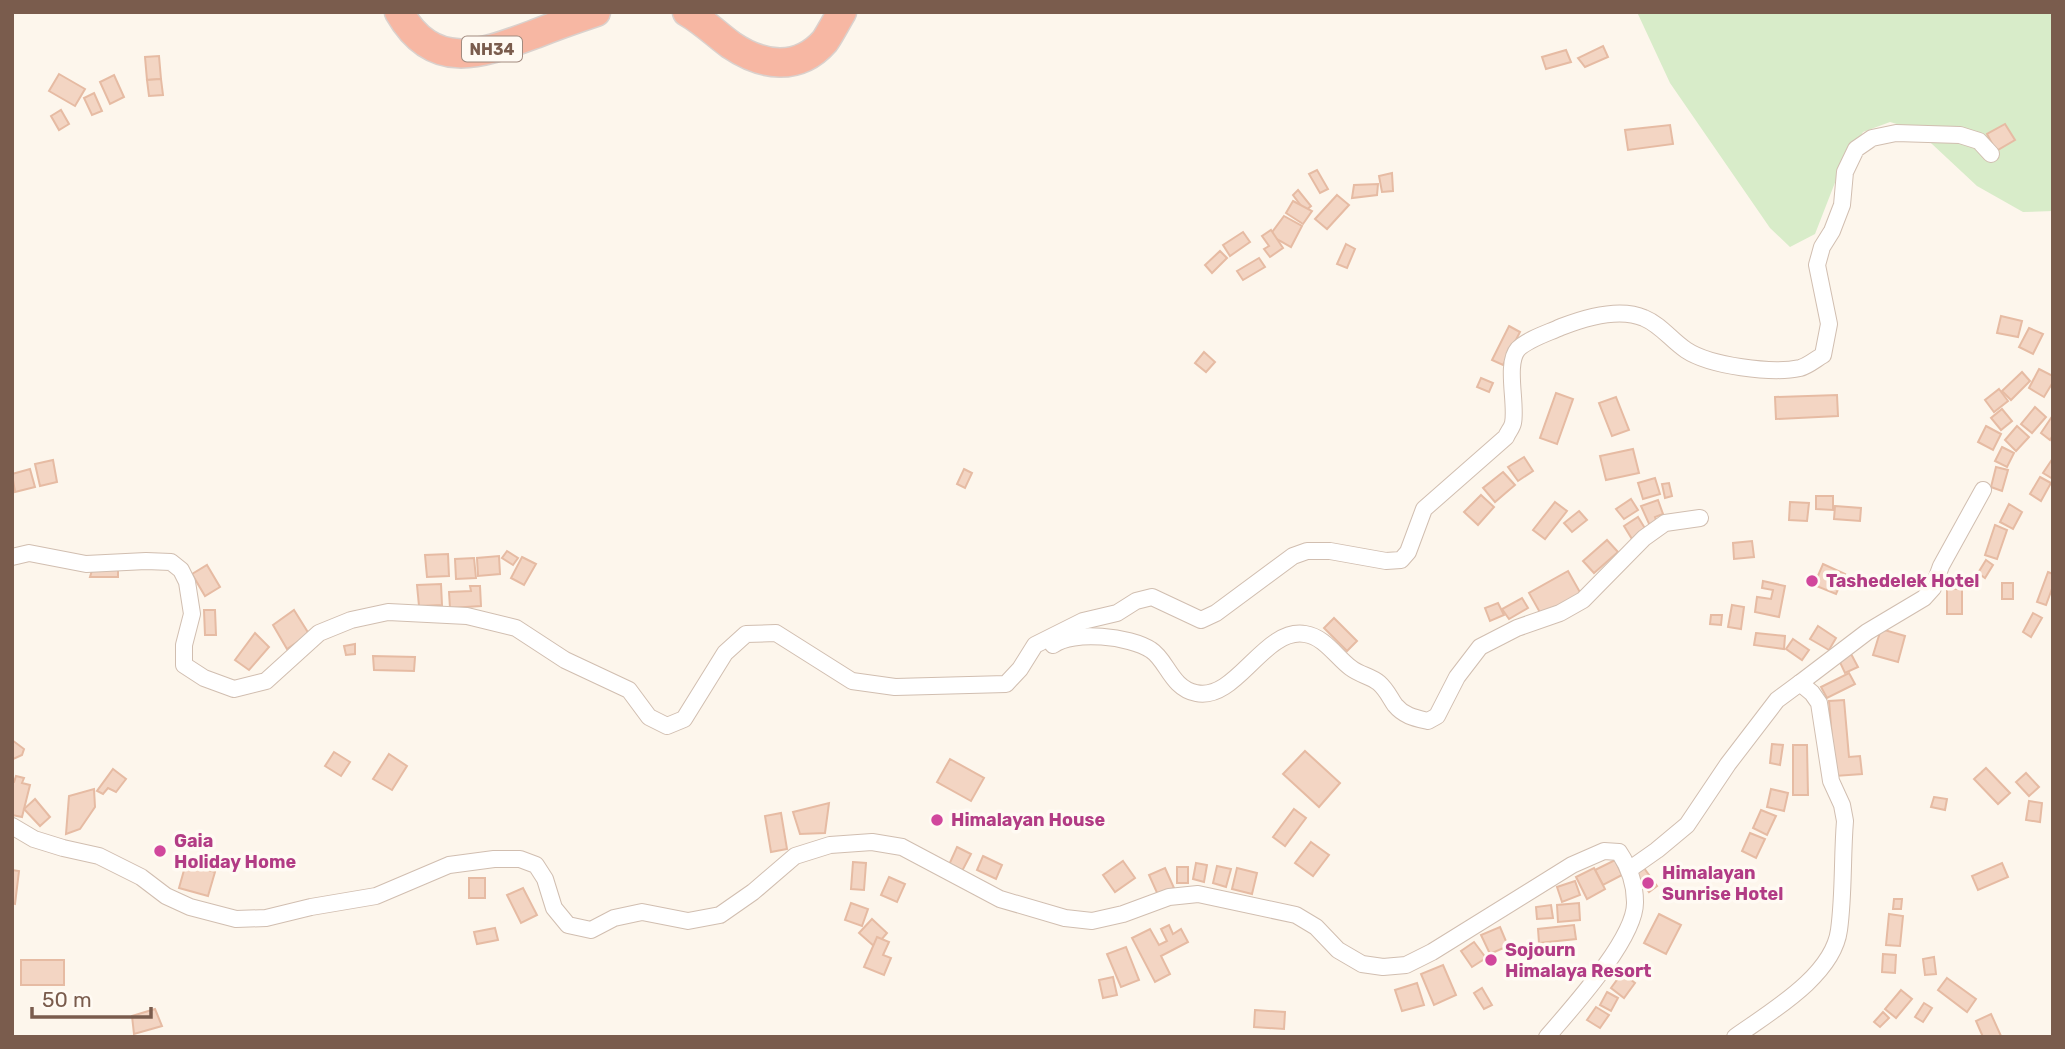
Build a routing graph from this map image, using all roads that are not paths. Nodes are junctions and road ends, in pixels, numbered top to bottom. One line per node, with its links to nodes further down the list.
1 (400, 12): 2 (highway, NH34)
2 (596, 12)
3 (687, 12): 4 (highway)
4 (842, 12)
5 (1991, 153): 9 (street)
6 (1983, 490): 10 (street)
7 (1700, 518): 9 (street)
8 (12, 557): 9 (street)
9 (1020, 669)
10 (1800, 683): 12 (street); 14 (street)
11 (12, 826): 12 (street)
12 (1630, 869): 13 (street)
13 (1547, 1037)
14 (1735, 1037)

